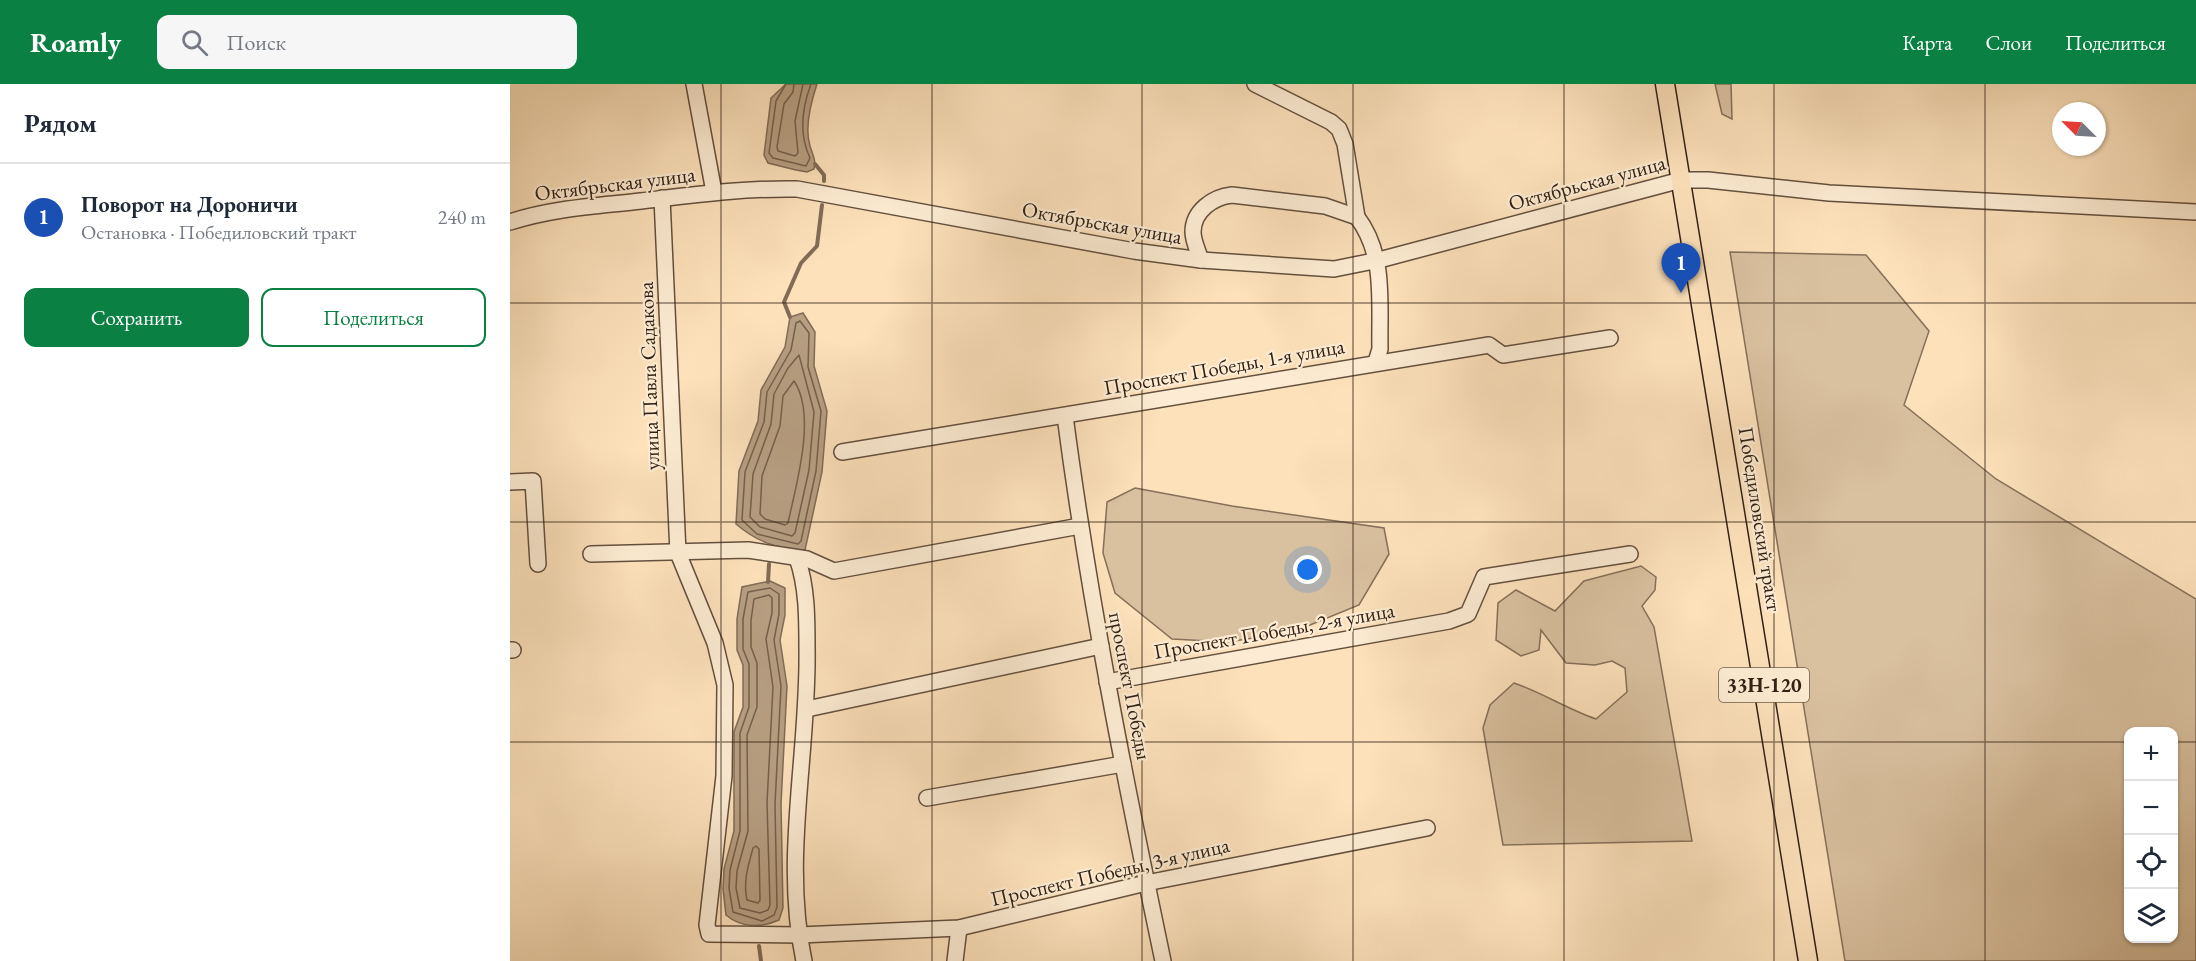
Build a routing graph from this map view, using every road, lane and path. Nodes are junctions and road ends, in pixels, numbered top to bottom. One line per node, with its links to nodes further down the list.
1 (694, 84): 5 (street)
2 (1255, 84): 8 (street)
3 (1665, 84): 4 (main road, Победиловский тракт / 33Н-120)
4 (1681, 180): 7 (street, Октябрьская улица); 11 (street, Октябрьская улица); 35 (main road, Победиловский тракт / 33Н-120)
5 (714, 192): 6 (street, Октябрьская улица); 10 (street, Октябрьская улица)
6 (662, 198): 9 (street, Октябрьская улица); 18 (street, улица Павла Садакова)
7 (2196, 212)
8 (1357, 217): 10 (street); 11 (street)
9 (510, 222)
10 (1201, 260): 11 (street, Октябрьская улица)
11 (1378, 260): 13 (street)
12 (1610, 338): 13 (street, Проспект Победы, 1-я улица)
13 (1376, 362): 14 (street, Проспект Победы, 1-я улица)
14 (1065, 416): 15 (street, Проспект Победы, 1-я улица); 17 (street, проспект Победы)
15 (842, 452)
16 (510, 482): 22 (street)
17 (1080, 526): 21 (street); 23 (street, проспект Победы)
18 (678, 553): 19 (street); 21 (street); 31 (street, улица Павла Садакова)
19 (591, 554)
20 (1630, 554): 24 (street, Проспект Победы, 2-я улица)
21 (797, 558): 25 (street)
22 (538, 564)
23 (1101, 646): 24 (street, проспект Победы); 25 (street)
24 (1107, 682): 26 (street, проспект Победы)
25 (807, 709): 31 (street)
26 (1123, 764): 27 (street); 29 (street, проспект Победы)
27 (927, 798)
28 (1427, 828): 29 (street, Проспект Победы, 3-я улица)
29 (1146, 883): 30 (street, Проспект Победы, 3-я улица); 34 (street, проспект Победы)
30 (958, 928): 31 (street, Проспект Победы, 3-я улица); 33 (street)
31 (800, 935): 32 (street)
32 (804, 961)
33 (955, 961)
34 (1163, 961)
35 (1808, 961)

